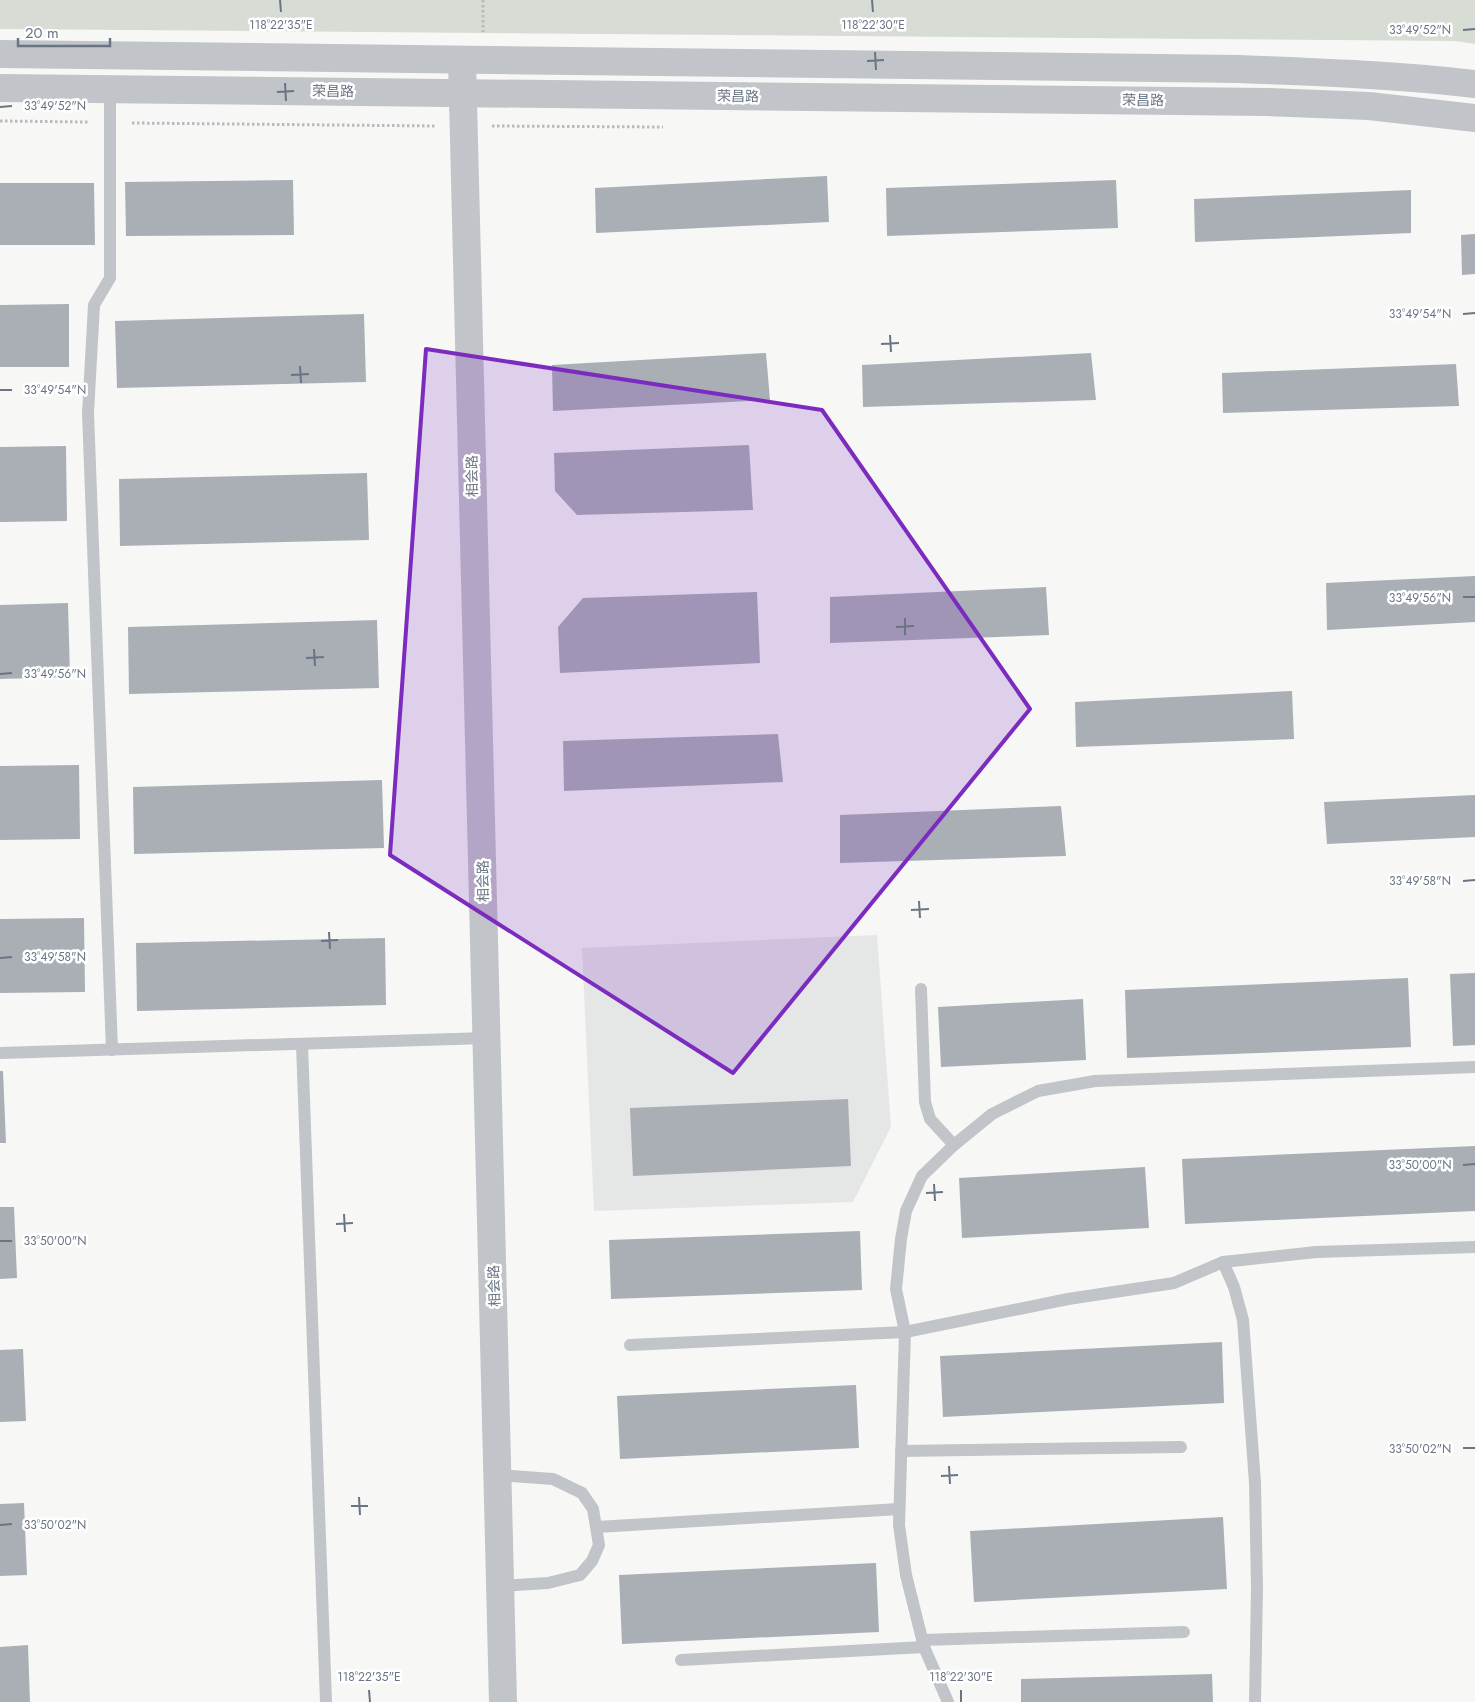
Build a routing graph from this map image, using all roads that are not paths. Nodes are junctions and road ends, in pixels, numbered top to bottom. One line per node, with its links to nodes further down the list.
1 (0, 54): 2 (street)
2 (462, 60): 3 (street); 6 (street, 相会路)
3 (1475, 84)
4 (0, 88): 5 (street, 荣昌路)
5 (110, 89): 6 (street, 荣昌路); 11 (lane)
6 (462, 93): 7 (street, 荣昌路); 9 (street, 相会路)
7 (1475, 118)
8 (921, 989): 14 (lane)
9 (487, 1038): 10 (lane); 21 (street, 相会路)
10 (302, 1044): 11 (lane); 28 (lane)
11 (112, 1050): 12 (lane)
12 (0, 1054)
13 (1475, 1066): 14 (lane)
14 (954, 1145): 17 (lane)
15 (1475, 1247): 16 (lane)
16 (1222, 1262): 17 (lane); 31 (lane)
17 (905, 1332): 18 (lane); 20 (lane)
18 (630, 1345)
19 (1182, 1447): 20 (lane)
20 (901, 1451): 22 (lane)
21 (499, 1475): 23 (lane); 24 (street, 相会路)
22 (899, 1510): 23 (lane); 26 (lane)
23 (597, 1527): 24 (lane)
24 (500, 1586): 29 (street, 相会路)
25 (1184, 1632): 26 (lane)
26 (923, 1644): 27 (lane); 30 (lane)
27 (681, 1660)
28 (326, 1702)
29 (504, 1702)
30 (948, 1702)
31 (1255, 1702)

